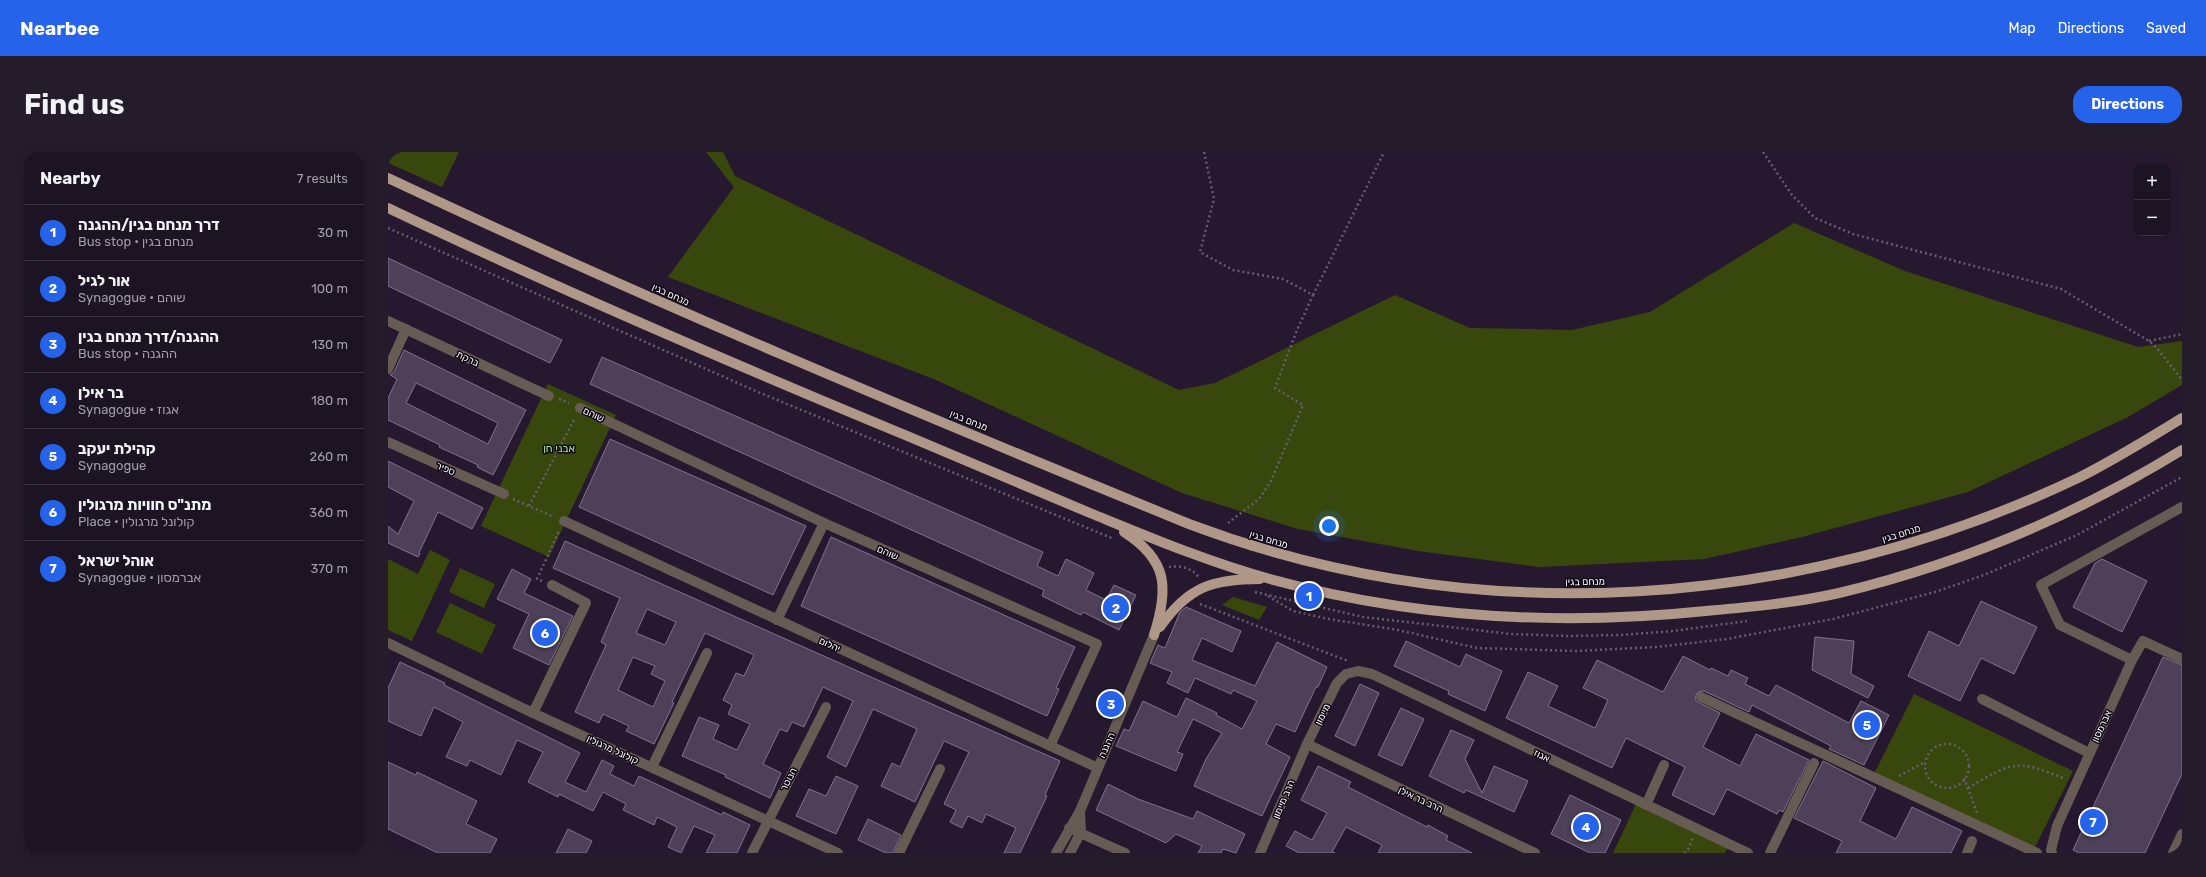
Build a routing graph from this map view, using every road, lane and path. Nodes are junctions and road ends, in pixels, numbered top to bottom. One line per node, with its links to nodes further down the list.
1 (1204, 152): 7 (path)
2 (1384, 152): 7 (path)
3 (1763, 152): 11 (path)
4 (388, 178): 26 (main road, מנחם בגין)
5 (388, 208): 23 (main road)
6 (388, 228): 27 (path)
7 (1312, 295): 26 (path)
8 (388, 321): 9 (street, ברקת)
9 (406, 329): 12 (street); 14 (street, ברקת)
10 (2182, 334): 11 (path)
11 (2149, 341): 13 (path)
12 (388, 369)
13 (2182, 380)
14 (549, 396): 15 (path)
15 (580, 408): 21 (path); 25 (street, שוהם)
16 (2182, 418): 26 (main road, מנחם בגין)
17 (388, 442): 20 (street, ספיר)
18 (2182, 450): 30 (main road)
19 (2182, 477): 28 (path)
20 (504, 494): 21 (path)
21 (529, 506): 24 (path)
22 (2182, 507): 41 (street)
23 (1100, 517): 29 (main road); 30 (main road)
24 (564, 521): 31 (path); 35 (street, יהלום)
25 (824, 524): 35 (street); 48 (street, שוהם)
26 (1215, 534)
27 (1120, 541)
28 (2008, 563)
29 (1159, 569): 32 (path); 37 (main road)
30 (1271, 579): 32 (main road)
31 (552, 586): 46 (street)
32 (1205, 586): 34 (main road)
33 (1249, 592): 36 (path)
34 (1184, 598): 37 (main road); 42 (path)
35 (777, 620): 48 (street, יהלום)
36 (1751, 620)
37 (1154, 635): 54 (street, ההגנה)
38 (388, 643): 46 (street, קולונל מרגולין)
39 (707, 653): 53 (street)
40 (2182, 659): 41 (street, אברמסון)
41 (2132, 660): 49 (street, אברמסון)
42 (1358, 671): 47 (street, מיימון); 60 (street, אגוז)
43 (1701, 697): 57 (street)
44 (1982, 699): 49 (street)
45 (826, 707): 62 (street, הנוטר)
46 (533, 713): 53 (street, קולונל מרגולין)
47 (1307, 744): 75 (street, הרב מיימון); 76 (street, הרב בר אילן)
48 (1050, 746): 54 (street, יהלום)
49 (2089, 752): 58 (street, אברמסון)
50 (1925, 762): 56 (path); 56 (path); 57 (path)
51 (1814, 763): 79 (street)
52 (1664, 766): 60 (street)
53 (652, 767): 62 (street, קולונל מרגולין)
54 (1096, 767): 61 (street, ההגנה)
55 (940, 769): 71 (street)
56 (1964, 778): 59 (path)
57 (1886, 783): 64 (street)
58 (2076, 784): 59 (path); 82 (street, אברמסון)
59 (1968, 788): 64 (path)
60 (1646, 805): 65 (street, אגוז)
61 (1080, 810): 63 (street, ההגנה); 66 (street, ההגנה)
62 (767, 820): 69 (street, הנוטר); 70 (street, קולונל מרגולין)
63 (1069, 828): 66 (street); 72 (street, ההגנה)
64 (1983, 828): 81 (street)
65 (1697, 829): 77 (path); 78 (street, אגוז)
66 (1081, 832): 73 (street); 74 (street)
67 (2182, 834): 83 (street)
68 (1972, 841): 80 (street)
69 (752, 853)
70 (838, 853)
71 (899, 853)
72 (1056, 853)
73 (1070, 853)
74 (1125, 853)
75 (1260, 853)
76 (1535, 853)
77 (1684, 853)
78 (1748, 853)
79 (1770, 853)
80 (1968, 853)
81 (2037, 853)
82 (2052, 853)
83 (2173, 853)

